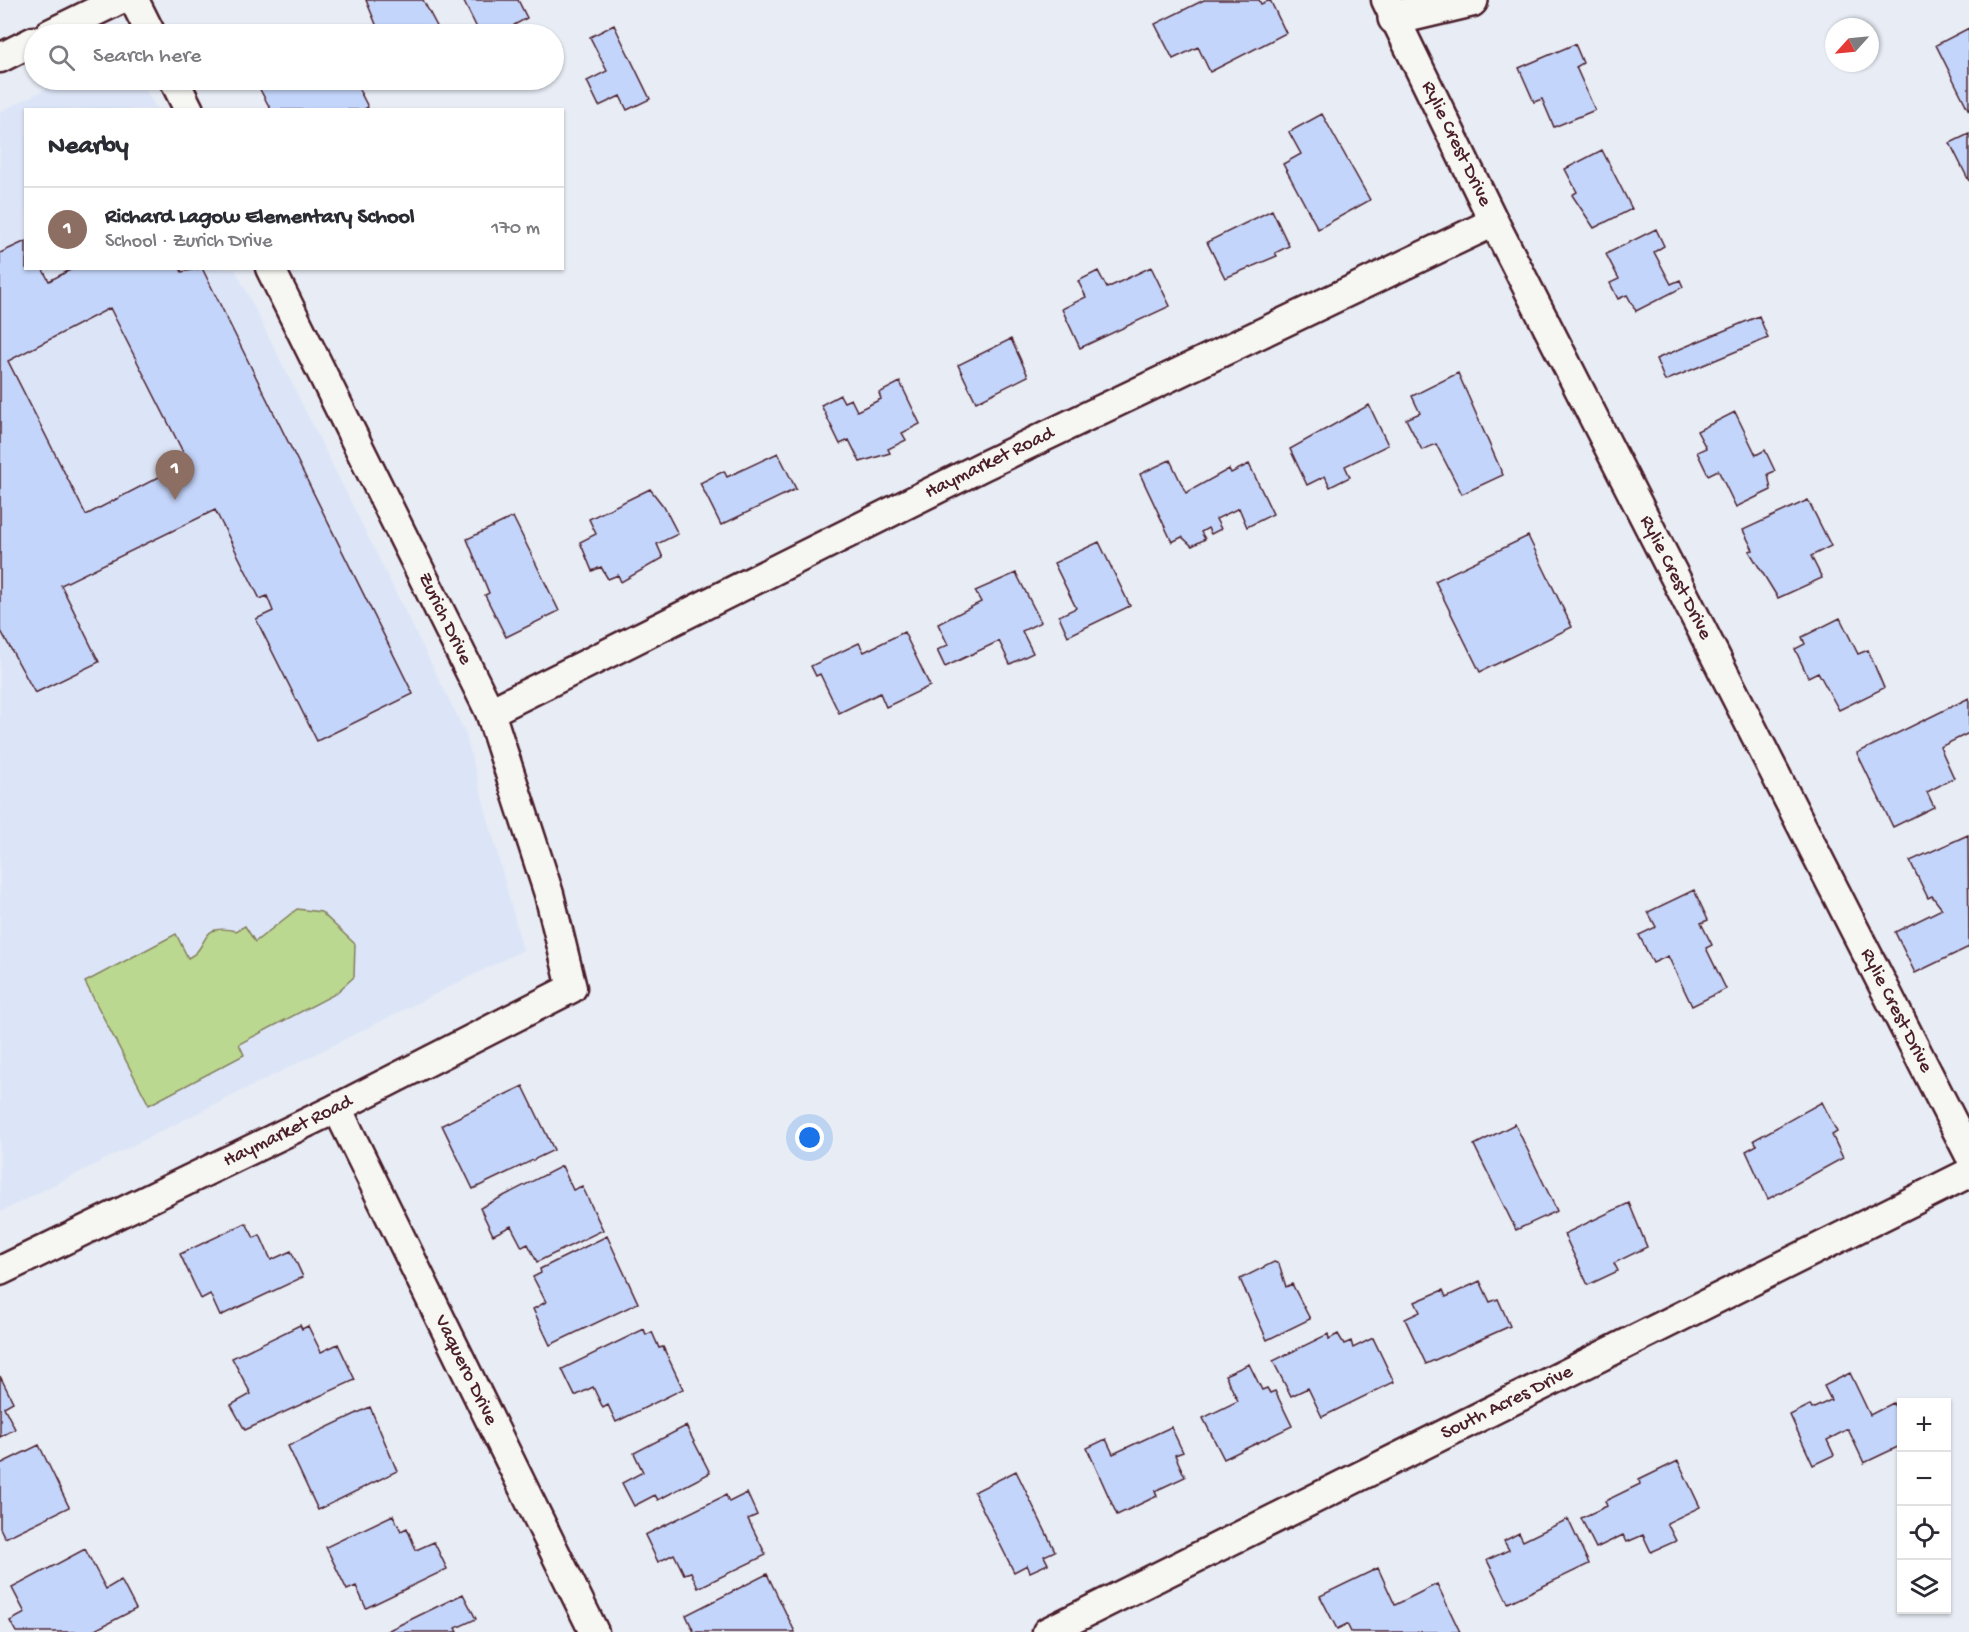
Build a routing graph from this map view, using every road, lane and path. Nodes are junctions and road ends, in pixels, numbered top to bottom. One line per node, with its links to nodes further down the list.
1 (119, 0): 5 (street)
2 (134, 0): 6 (street)
3 (1471, 0): 4 (street)
4 (1391, 9): 11 (street, Rylie Crest Drive)
5 (70, 24)
6 (147, 24)
7 (24, 46): 8 (street)
8 (0, 58)
9 (179, 90): 10 (street)
10 (188, 108)
11 (1494, 222): 13 (street, Haymarket Road); 16 (street, Rylie Crest Drive)
12 (271, 270): 13 (street, Zurich Drive)
13 (490, 712): 14 (street, Zurich Drive)
14 (572, 988): 15 (street, Haymarket Road)
15 (337, 1108): 18 (street, Haymarket Road); 19 (street, Vaquero Drive)
16 (1969, 1154)
17 (1969, 1173): 20 (street, South Acres Drive)
18 (0, 1271)
19 (594, 1632)
20 (1047, 1632)

